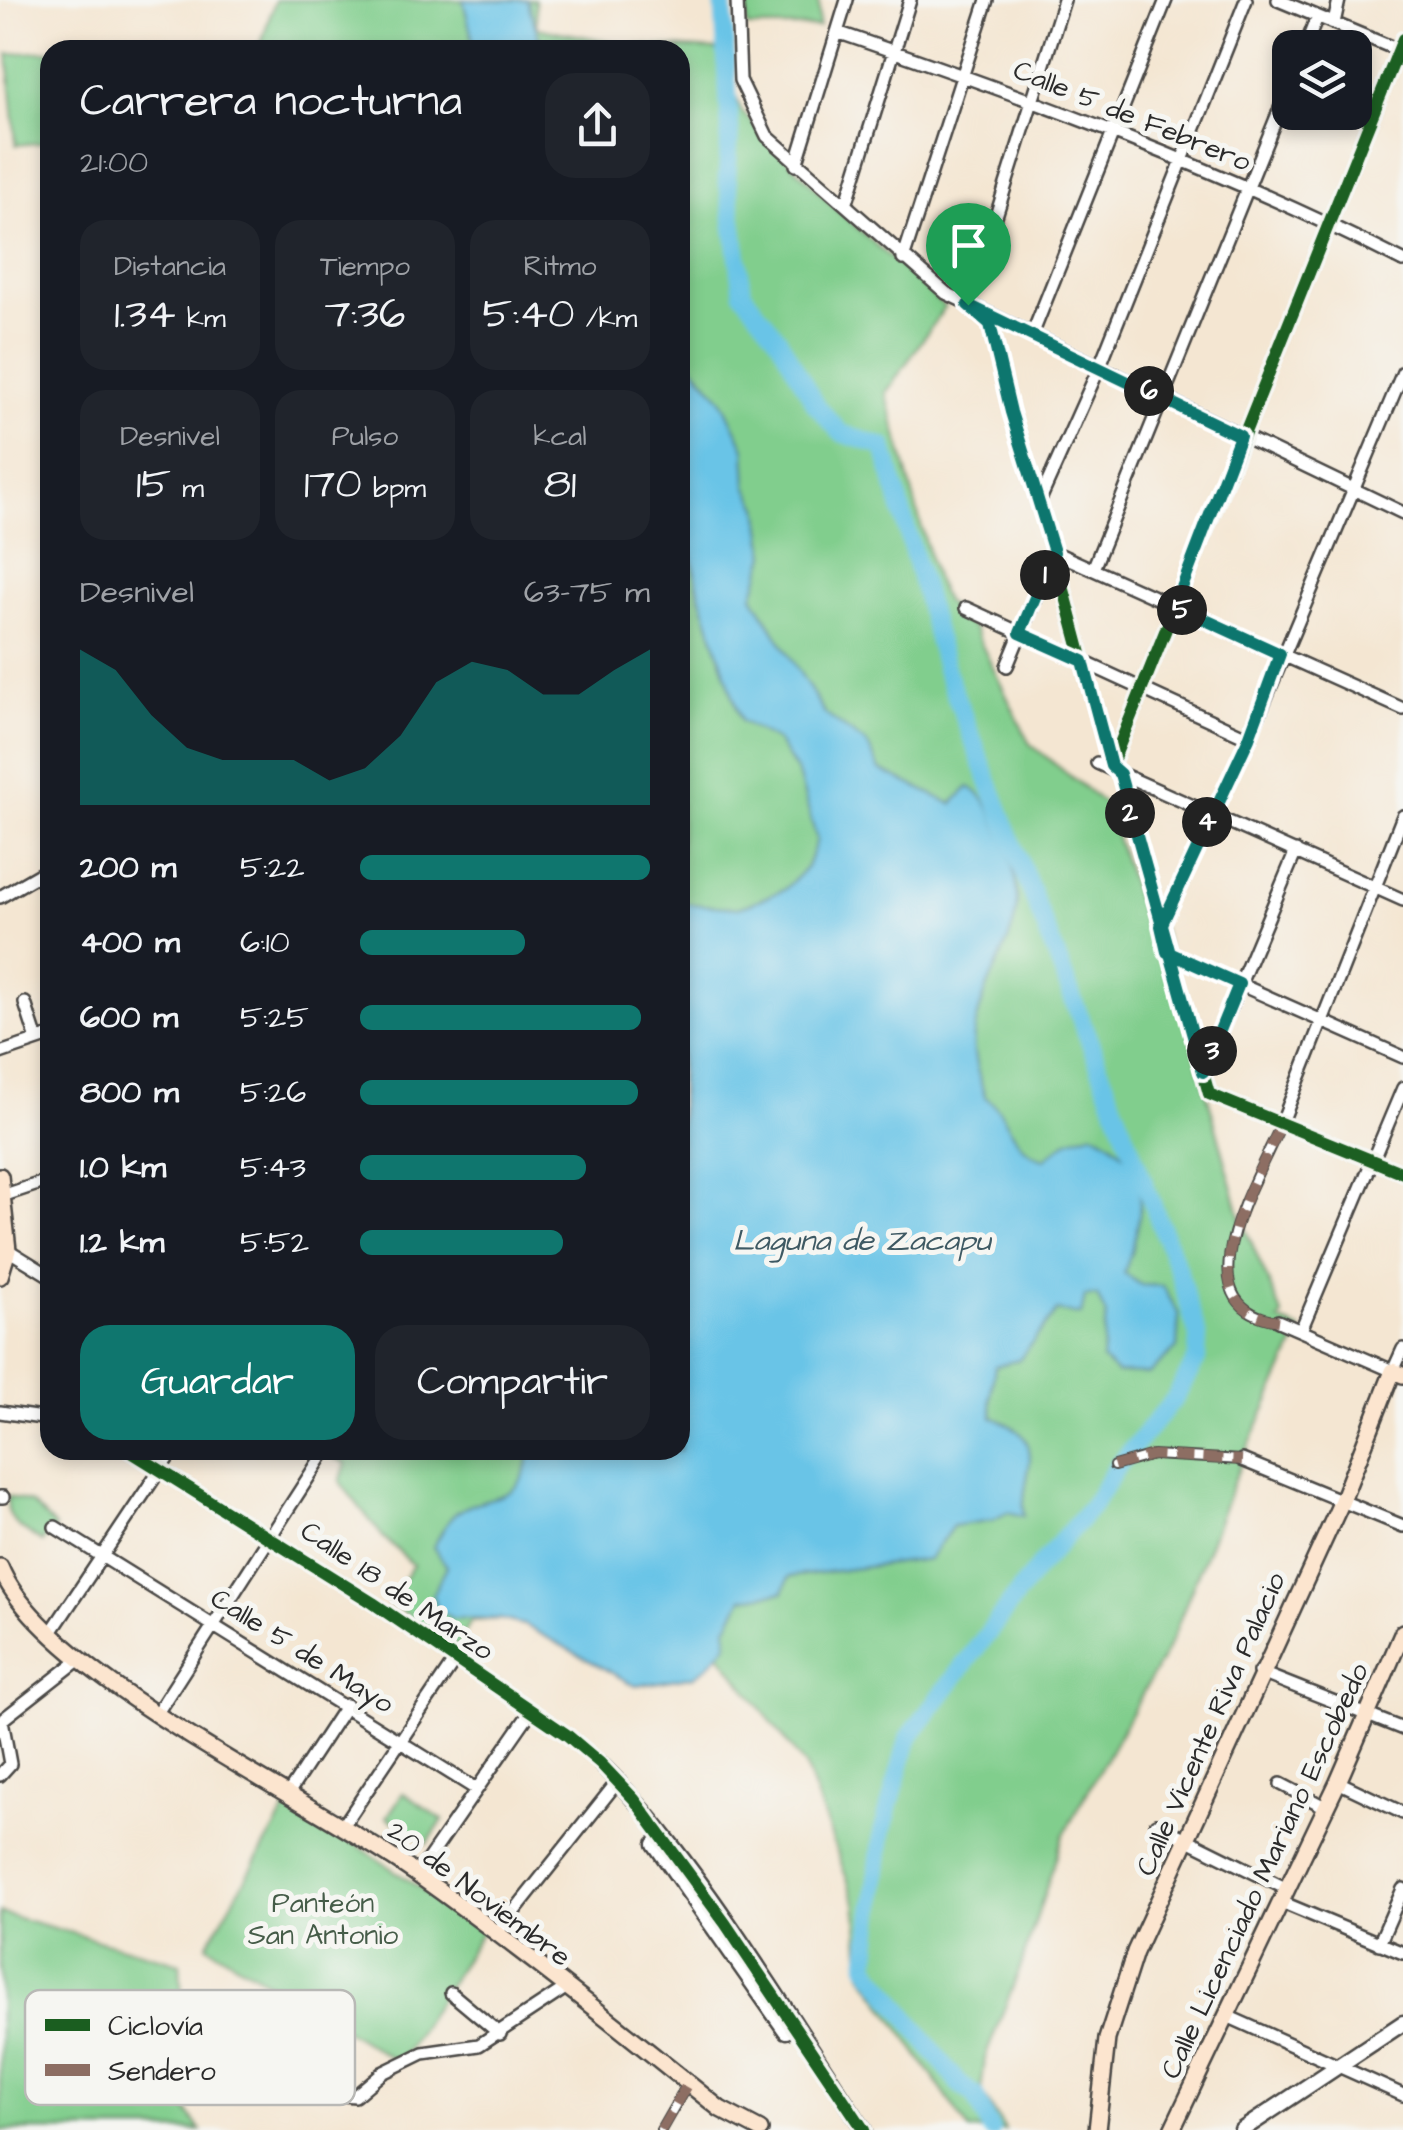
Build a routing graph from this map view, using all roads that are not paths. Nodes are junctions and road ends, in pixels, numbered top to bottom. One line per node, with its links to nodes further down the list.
1 (737, 0): 21 (street)
2 (847, 0): 13 (street)
3 (910, 0): 15 (street)
4 (987, 0): 16 (street)
5 (1064, 0): 17 (street)
6 (1166, 0): 19 (street)
7 (1246, 0): 20 (street)
8 (1278, 0): 10 (street)
9 (1338, 0): 11 (street)
10 (1317, 16): 11 (street); 12 (street)
11 (1334, 24): 14 (street)
12 (1312, 30)
13 (837, 32): 15 (street, Calle 5 de Febrero); 21 (street)
14 (1402, 47): 24 (street)
15 (894, 52): 16 (street, Calle 5 de Febrero); 23 (street)
16 (963, 77): 17 (street, Calle 5 de Febrero); 25 (street)
17 (1033, 102): 19 (street, Calle 5 de Febrero); 27 (street)
18 (1272, 128): 22 (street)
19 (1113, 131): 20 (street, Calle 5 de Febrero); 29 (street)
20 (1180, 160): 22 (street, Calle 5 de Febrero); 30 (street)
21 (796, 165): 23 (street)
22 (1247, 188): 24 (street, Calle 5 de Febrero); 32 (street)
23 (846, 205): 25 (street)
24 (1327, 223): 26 (street, Calle 5 de Febrero); 33 (street)
25 (903, 259): 27 (street)
26 (1403, 261)
27 (968, 305): 28 (street)
28 (997, 323): 29 (street); 35 (street)
29 (1032, 335): 30 (street)
30 (1099, 368): 32 (street); 35 (street)
31 (1403, 372): 34 (street)
32 (1162, 396): 33 (street); 38 (street)
33 (1240, 436): 34 (street); 39 (street)
34 (1352, 488): 36 (street); 42 (street)
35 (1039, 502): 37 (street)
36 (1403, 513)
37 (1054, 552): 38 (street); 41 (street); 43 (street)
38 (1093, 569): 39 (street)
39 (1175, 606): 42 (street); 45 (street)
40 (966, 608): 41 (street)
41 (1020, 633): 43 (street); 44 (street)
42 (1280, 654): 46 (street); 47 (street)
43 (1083, 661): 45 (street); 49 (street)
44 (1008, 666)
45 (1141, 690): 47 (street); 49 (street)
46 (1403, 709)
47 (1249, 738): 50 (street)
48 (1097, 763): 49 (street)
49 (1116, 770): 50 (street); 57 (street)
50 (1211, 814): 52 (street); 57 (street)
51 (1403, 816): 54 (street)
52 (1296, 851): 54 (street); 59 (street)
53 (40, 874): 55 (street)
54 (1375, 888): 56 (street); 61 (street)
55 (0, 898)
56 (1403, 900)
57 (1161, 926): 58 (street)
58 (1167, 952): 59 (street); 66 (street)
59 (1239, 984): 61 (street); 66 (street)
60 (25, 1004): 62 (street)
61 (1322, 1019): 65 (street); 68 (street)
62 (40, 1031)
63 (40, 1039): 64 (street)
64 (0, 1053)
65 (1403, 1057)
66 (1203, 1072): 68 (street)
67 (1403, 1088): 69 (street)
68 (1282, 1122): 69 (street); 77 (street)
69 (1373, 1160): 70 (street); 78 (street)
70 (1403, 1173)
71 (0, 1176): 73 (main road)
72 (40, 1183): 73 (street)
73 (5, 1195): 74 (main road)
74 (8, 1250): 75 (street); 76 (main road)
75 (40, 1270)
76 (0, 1276)
77 (1278, 1321): 78 (street)
78 (1302, 1330): 80 (street)
79 (1403, 1348): 80 (street, Calle Vicente Riva Palacio)
80 (1398, 1373): 89 (main road, Calle Vicente Riva Palacio)
81 (0, 1412): 82 (street)
82 (40, 1418)
83 (146, 1460): 88 (street, Calle 18 de Marzo)
84 (165, 1460): 88 (street)
85 (320, 1460): 92 (street)
86 (1242, 1460): 87 (street); 89 (street)
87 (1119, 1464)
88 (160, 1468): 92 (street, Calle 18 de Marzo); 93 (street)
89 (1340, 1502): 90 (street); 100 (main road, Calle Vicente Riva Palacio)
90 (1403, 1526)
91 (55, 1527): 93 (street, Calle 5 de Mayo)
92 (272, 1537): 95 (street); 99 (street, Calle 18 de Marzo)
93 (103, 1555): 95 (street, Calle 5 de Mayo); 97 (street)
94 (0, 1567): 97 (main road, 20 de Noviembre)
95 (213, 1624): 101 (street, Calle 5 de Mayo); 103 (street)
96 (1403, 1632): 104 (main road, Calle Licenciado Mariano Escobedo)
97 (50, 1634): 98 (main road, 20 de Noviembre)
98 (81, 1658): 103 (main road, 20 de Noviembre); 105 (street)
99 (455, 1660): 102 (street, Calle 18 de Marzo); 107 (street)
100 (1260, 1672): 104 (street); 119 (main road, Calle Vicente Riva Palacio)
101 (346, 1704): 107 (street, Calle 5 de Mayo); 114 (street)
102 (531, 1711): 108 (street, Calle 18 de Marzo); 113 (street)
103 (157, 1713): 114 (main road, 20 de Noviembre)
104 (1366, 1716): 106 (street); 110 (main road, Calle Licenciado Mariano Escobedo)
105 (2, 1720): 109 (street)
106 (1403, 1730)
107 (398, 1741): 113 (street, Calle 5 de Mayo); 118 (street)
108 (600, 1763): 111 (street, Calle 18 de Marzo)
109 (0, 1775)
110 (1338, 1782): 115 (main road, Calle Licenciado Mariano Escobedo); 116 (street)
111 (616, 1783): 123 (street); 137 (street, Calle 18 de Marzo); 138 (street, Calle 18 de Marzo)
112 (1280, 1784): 115 (street)
113 (476, 1789): 120 (street)
114 (289, 1792): 118 (main road, 20 de Noviembre)
115 (1325, 1806): 122 (main road, Calle Licenciado Mariano Escobedo)
116 (1403, 1814)
117 (1156, 1824): 119 (street)
118 (343, 1826): 120 (main road, 20 de Noviembre)
119 (1185, 1839): 122 (street); 139 (main road, Calle Vicente Riva Palacio)
120 (418, 1874): 123 (main road, 20 de Noviembre)
121 (1403, 1889): 124 (street)
122 (1284, 1896): 124 (street); 128 (main road, Calle Licenciado Mariano Escobedo)
123 (496, 1934): 126 (main road, 20 de Noviembre)
124 (1379, 1944): 125 (street)
125 (1403, 1953)
126 (564, 1989): 130 (street); 132 (main road, 20 de Noviembre)
127 (451, 1993): 130 (street)
128 (1227, 2016): 131 (street); 140 (main road, Calle Licenciado Mariano Escobedo)
129 (1403, 2024): 131 (street)
130 (500, 2034): 134 (street)
131 (1342, 2065): 133 (street); 141 (street)
132 (688, 2083): 135 (street); 136 (main road, 20 de Noviembre)
133 (1403, 2095)
134 (355, 2096)
135 (661, 2130)
136 (760, 2130)
137 (855, 2130)
138 (864, 2130)
139 (1097, 2130)
140 (1172, 2130)
141 (1242, 2130)

